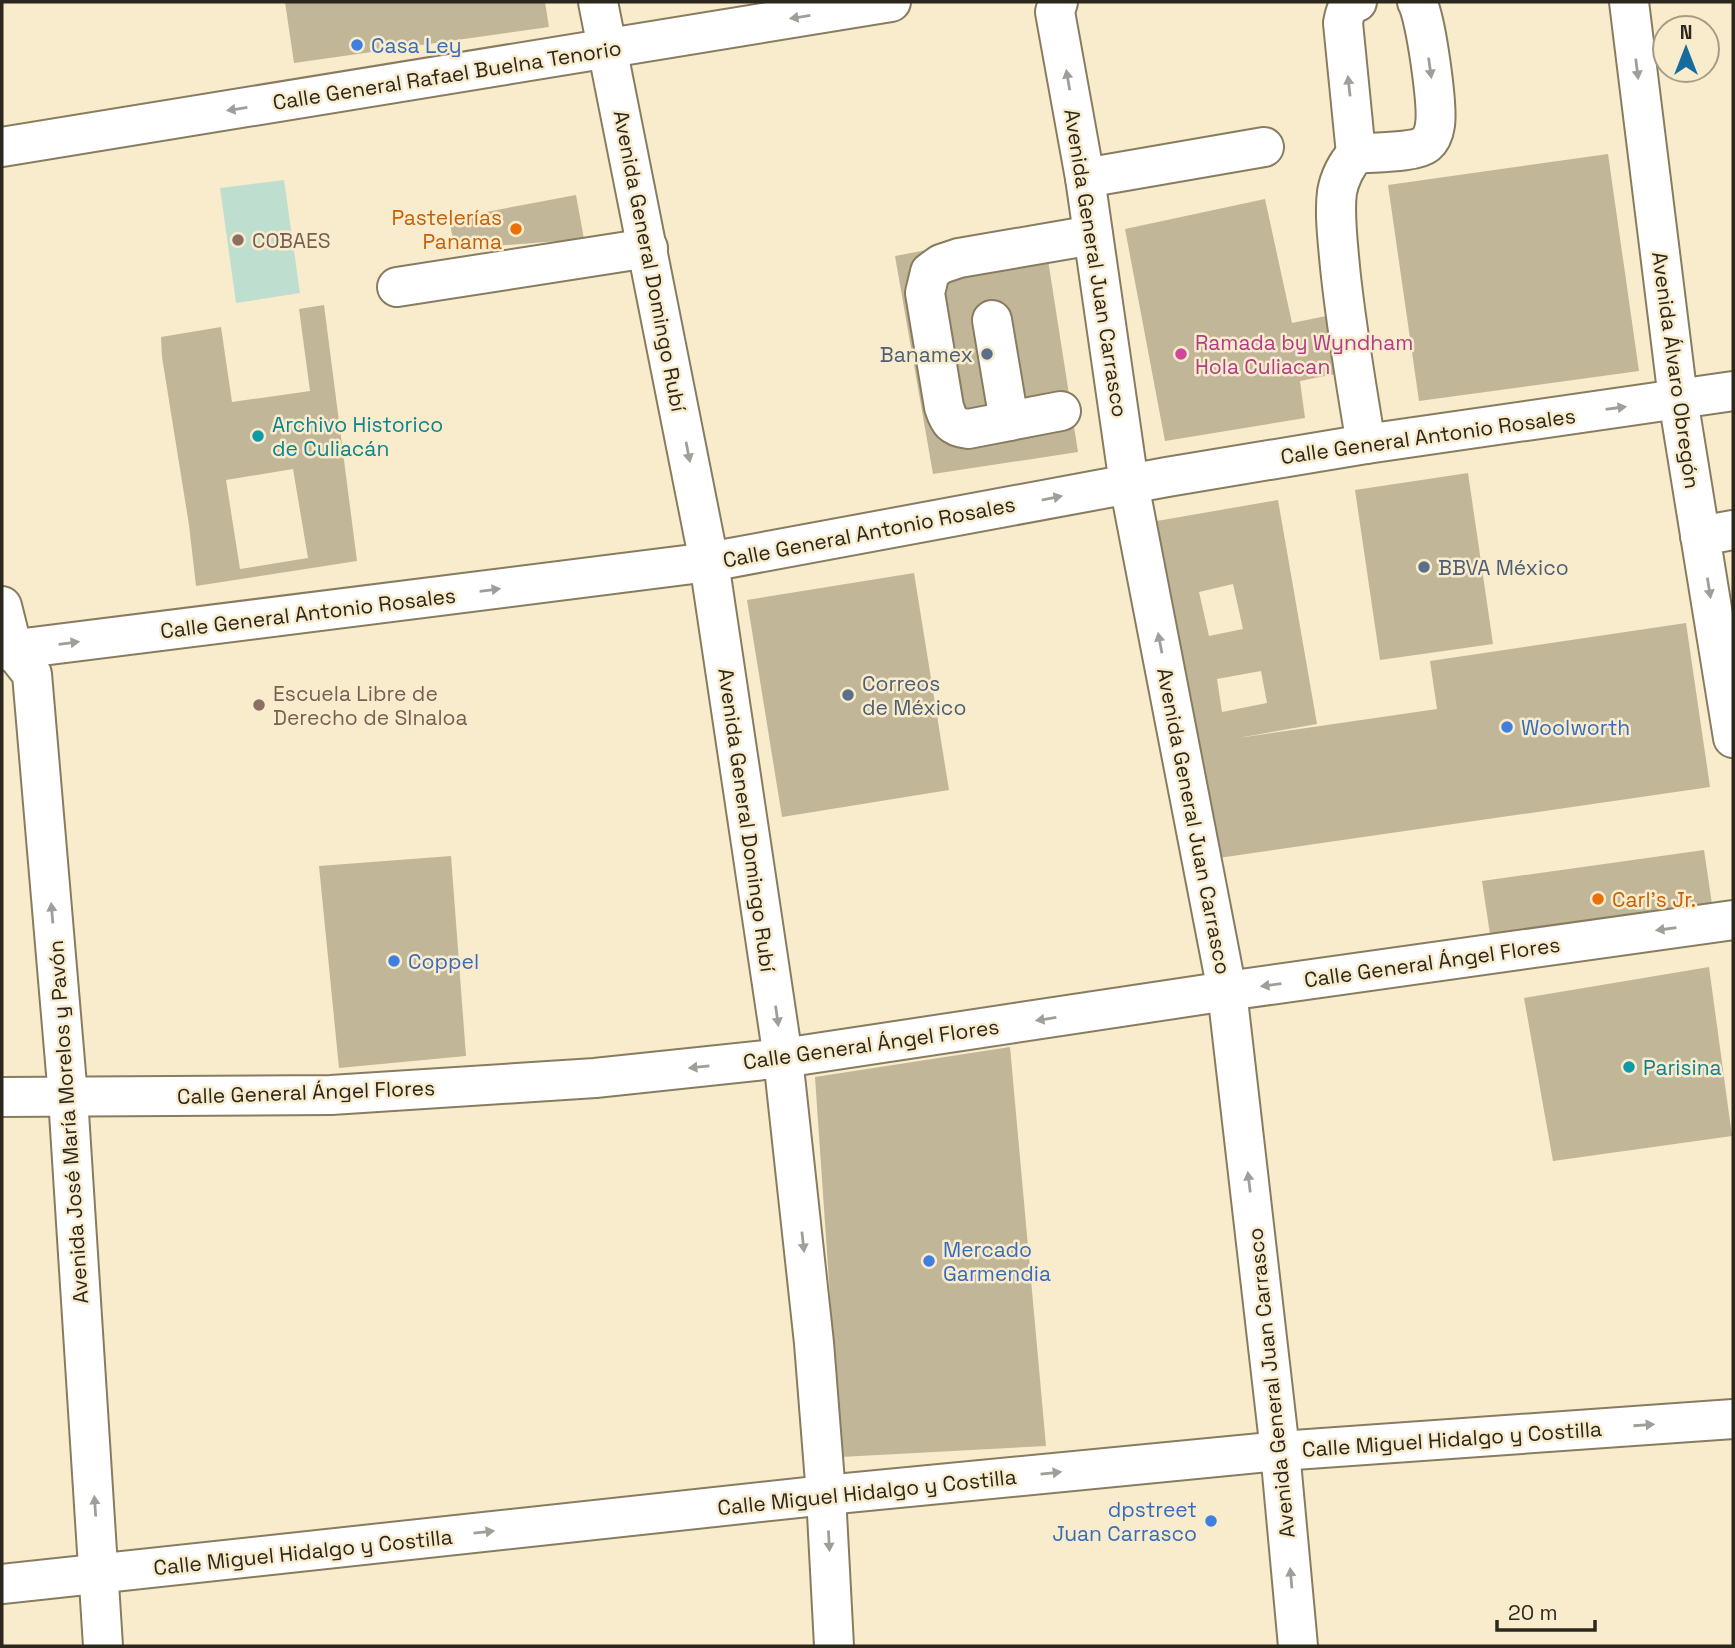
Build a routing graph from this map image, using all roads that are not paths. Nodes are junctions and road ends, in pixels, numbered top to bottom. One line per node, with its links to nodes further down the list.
1 (598, 2): 7 (street, Avenida General Domingo Rubí)
2 (1058, 2): 11 (street, Avenida General Juan Carrasco, one-way to 2)
3 (1357, 2): 10 (street, one-way to 3)
4 (1417, 2): 10 (street, one-way to 10)
5 (1629, 2): 17 (street, Avenida Álvaro Obregón, one-way to 17)
6 (881, 3): 7 (street, Calle General Rafael Buelna Tenorio, one-way to 7)
7 (608, 49): 8 (street, Calle General Rafael Buelna Tenorio, one-way to 8); 13 (street, Avenida General Domingo Rubí)
8 (2, 147)
9 (1264, 147): 11 (street)
10 (1356, 154): 20 (street)
11 (1085, 178): 12 (street, Avenida General Juan Carrasco)
12 (1093, 235): 19 (street); 21 (street, Avenida General Juan Carrasco)
13 (648, 248): 14 (street); 23 (street, Avenida General Domingo Rubí, one-way to 23)
14 (397, 287)
15 (992, 320): 19 (street)
16 (1733, 391): 17 (street, Calle General Antonio Rosales)
17 (1678, 399): 20 (street, Calle General Antonio Rosales, one-way to 17); 22 (street, Avenida Álvaro Obregón)
18 (1061, 411): 19 (street)
19 (1009, 421)
20 (1366, 444): 21 (street, Calle General Antonio Rosales)
21 (1129, 484): 23 (street, Calle General Antonio Rosales, one-way to 21); 28 (street, Avenida General Juan Carrasco, one-way to 21)
22 (1717, 533): 26 (street, Avenida Álvaro Obregón, one-way to 26)
23 (709, 562): 25 (street, Calle General Antonio Rosales, one-way to 23); 29 (street, Avenida General Domingo Rubí, one-way to 29)
24 (2, 606): 25 (street, Avenida José María Morelos y Pavón)
25 (7, 651): 31 (street, Avenida José María Morelos y Pavón, one-way to 25)
26 (1733, 738)
27 (1733, 920): 28 (street, Calle General Ángel Flores, one-way to 28)
28 (1227, 991): 29 (street, Calle General Ángel Flores, one-way to 29); 33 (street, Avenida General Juan Carrasco, one-way to 28)
29 (783, 1058): 31 (street, Calle General Ángel Flores, one-way to 31); 34 (street, Avenida General Domingo Rubí, one-way to 34)
30 (2, 1097): 31 (street, Calle General Ángel Flores)
31 (68, 1097): 35 (street, Avenida José María Morelos y Pavón, one-way to 31)
32 (1733, 1419): 33 (street, Calle Miguel Hidalgo y Costilla, one-way to 32)
33 (1280, 1451): 34 (street, Calle Miguel Hidalgo y Costilla, one-way to 33); 39 (street, Avenida General Juan Carrasco, one-way to 33)
34 (826, 1495): 35 (street, Calle Miguel Hidalgo y Costilla, one-way to 34); 38 (street, Avenida General Domingo Rubí, one-way to 38)
35 (99, 1574): 36 (street, Calle Miguel Hidalgo y Costilla); 37 (street, Avenida José María Morelos y Pavón)
36 (2, 1584)
37 (103, 1646)
38 (834, 1646)
39 (1298, 1646)

